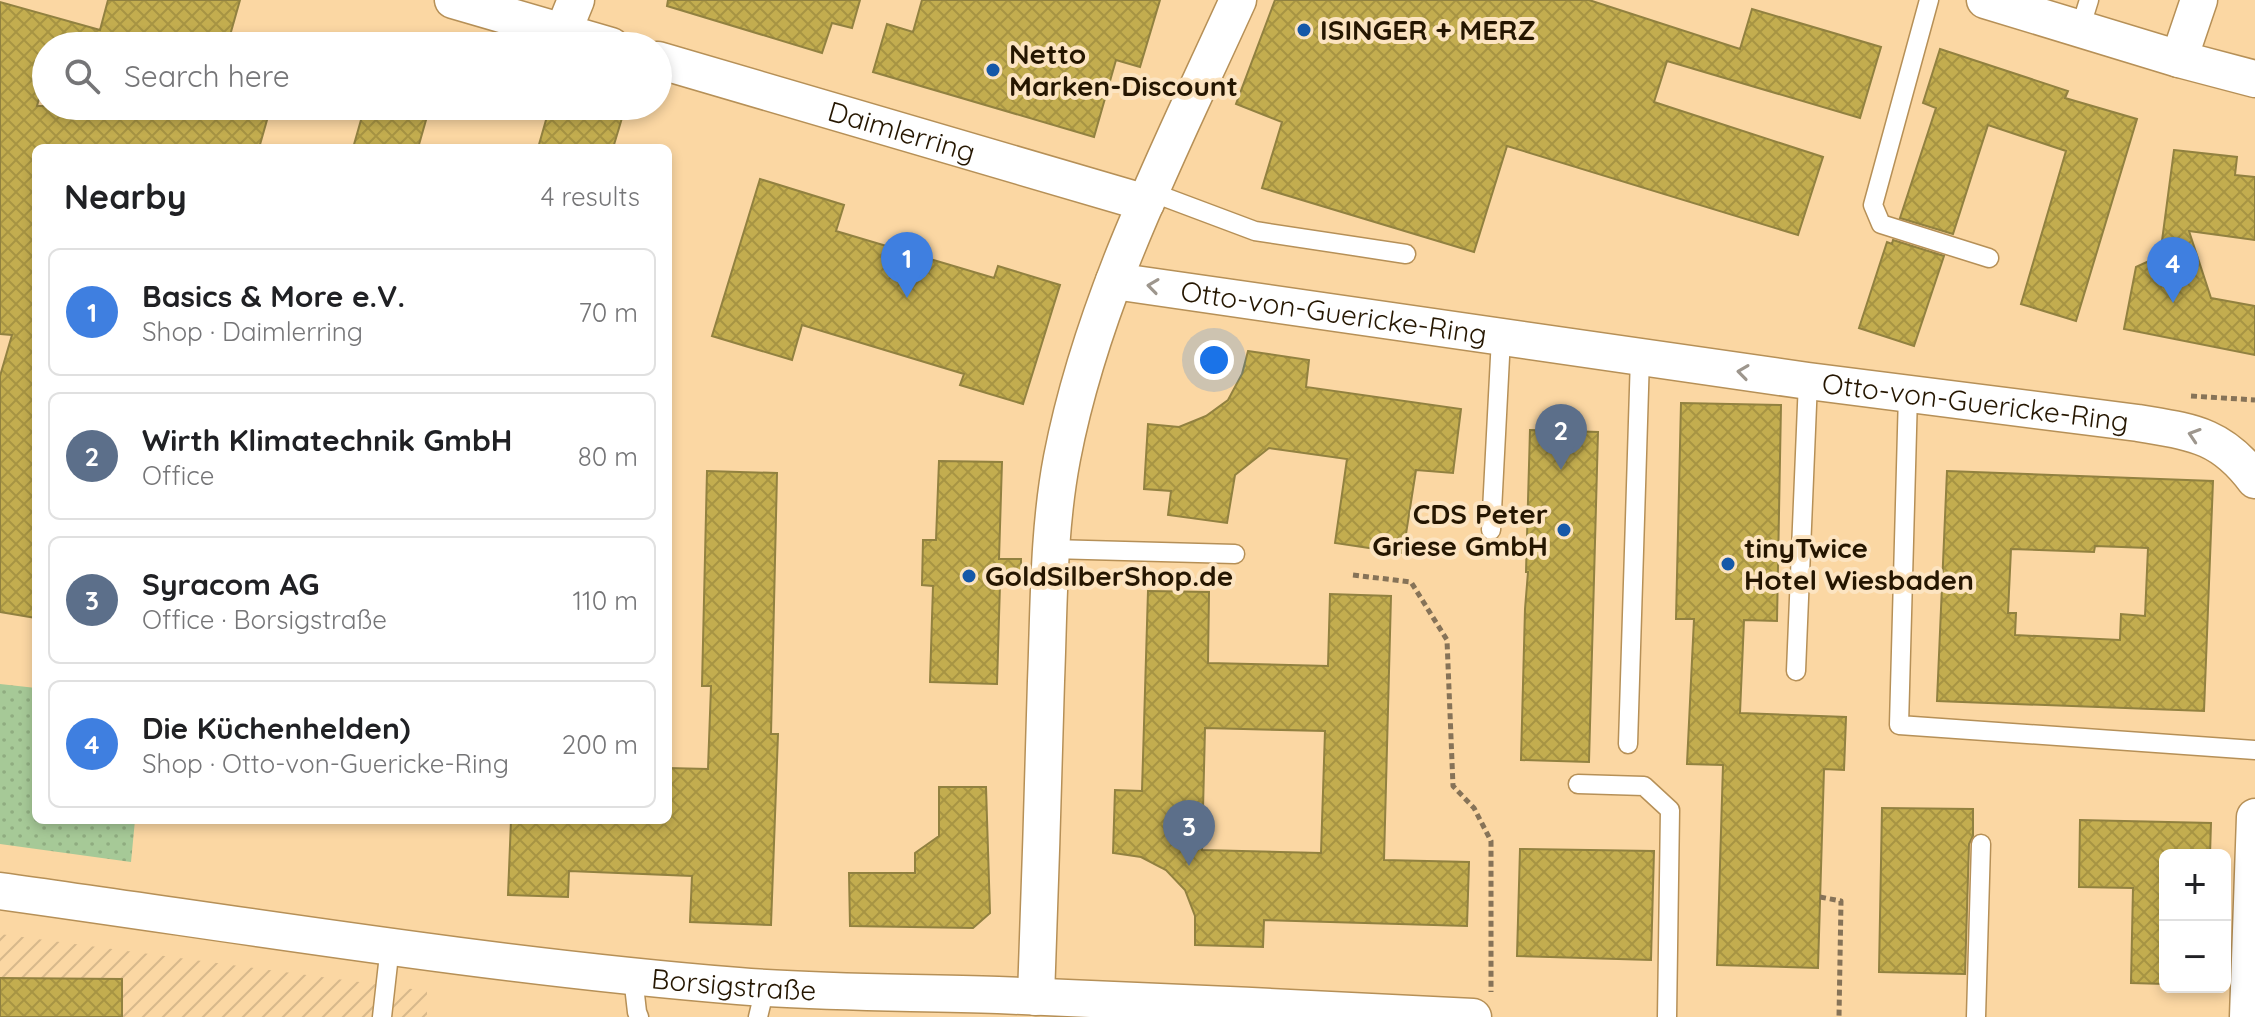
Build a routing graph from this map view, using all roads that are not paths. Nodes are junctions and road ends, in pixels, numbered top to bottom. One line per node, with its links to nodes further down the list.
1 (453, 0): 7 (street)
2 (1238, 0): 12 (street)
3 (1929, 0): 14 (lane)
4 (1985, 0): 6 (street)
5 (2199, 0): 9 (street)
6 (2085, 14): 9 (street)
7 (570, 16): 8 (street)
8 (592, 32)
9 (2179, 59): 11 (street)
10 (672, 64): 12 (street, Daimlerring)
11 (2255, 79)
12 (1149, 198): 13 (lane); 15 (street)
13 (1406, 254)
14 (1989, 258)
15 (1114, 281): 16 (street, Otto-von-Guericke-Ring, one-way to 15); 22 (street)
16 (1501, 338): 17 (street, Otto-von-Guericke-Ring); 21 (lane)
17 (1640, 357): 18 (street, Otto-von-Guericke-Ring, one-way to 17); 25 (lane)
18 (1808, 381): 19 (street, Otto-von-Guericke-Ring); 24 (lane)
19 (1908, 394): 20 (street, Otto-von-Guericke-Ring, one-way to 19); 26 (lane)
20 (2255, 480)
21 (1491, 530)
22 (1051, 549): 23 (lane); 33 (street)
23 (1235, 554)
24 (1796, 671)
25 (1628, 744)
26 (2255, 750)
27 (1578, 784): 40 (lane)
28 (2255, 817): 42 (street)
29 (1981, 844): 41 (lane)
30 (0, 891): 31 (street, Borsigstraße)
31 (390, 946): 32 (street, Borsigstraße); 38 (lane)
32 (633, 977): 34 (street, Borsigstraße); 39 (lane)
33 (1036, 997): 35 (street, Borsigstraße); 37 (street, Borsigstraße)
34 (762, 1002): 35 (street, Borsigstraße)
35 (965, 1006)
36 (1482, 1006): 37 (street, Borsigstraße)
37 (1181, 1010)
38 (382, 1017)
39 (639, 1017)
40 (1667, 1017)
41 (1976, 1017)
42 (2248, 1017)

